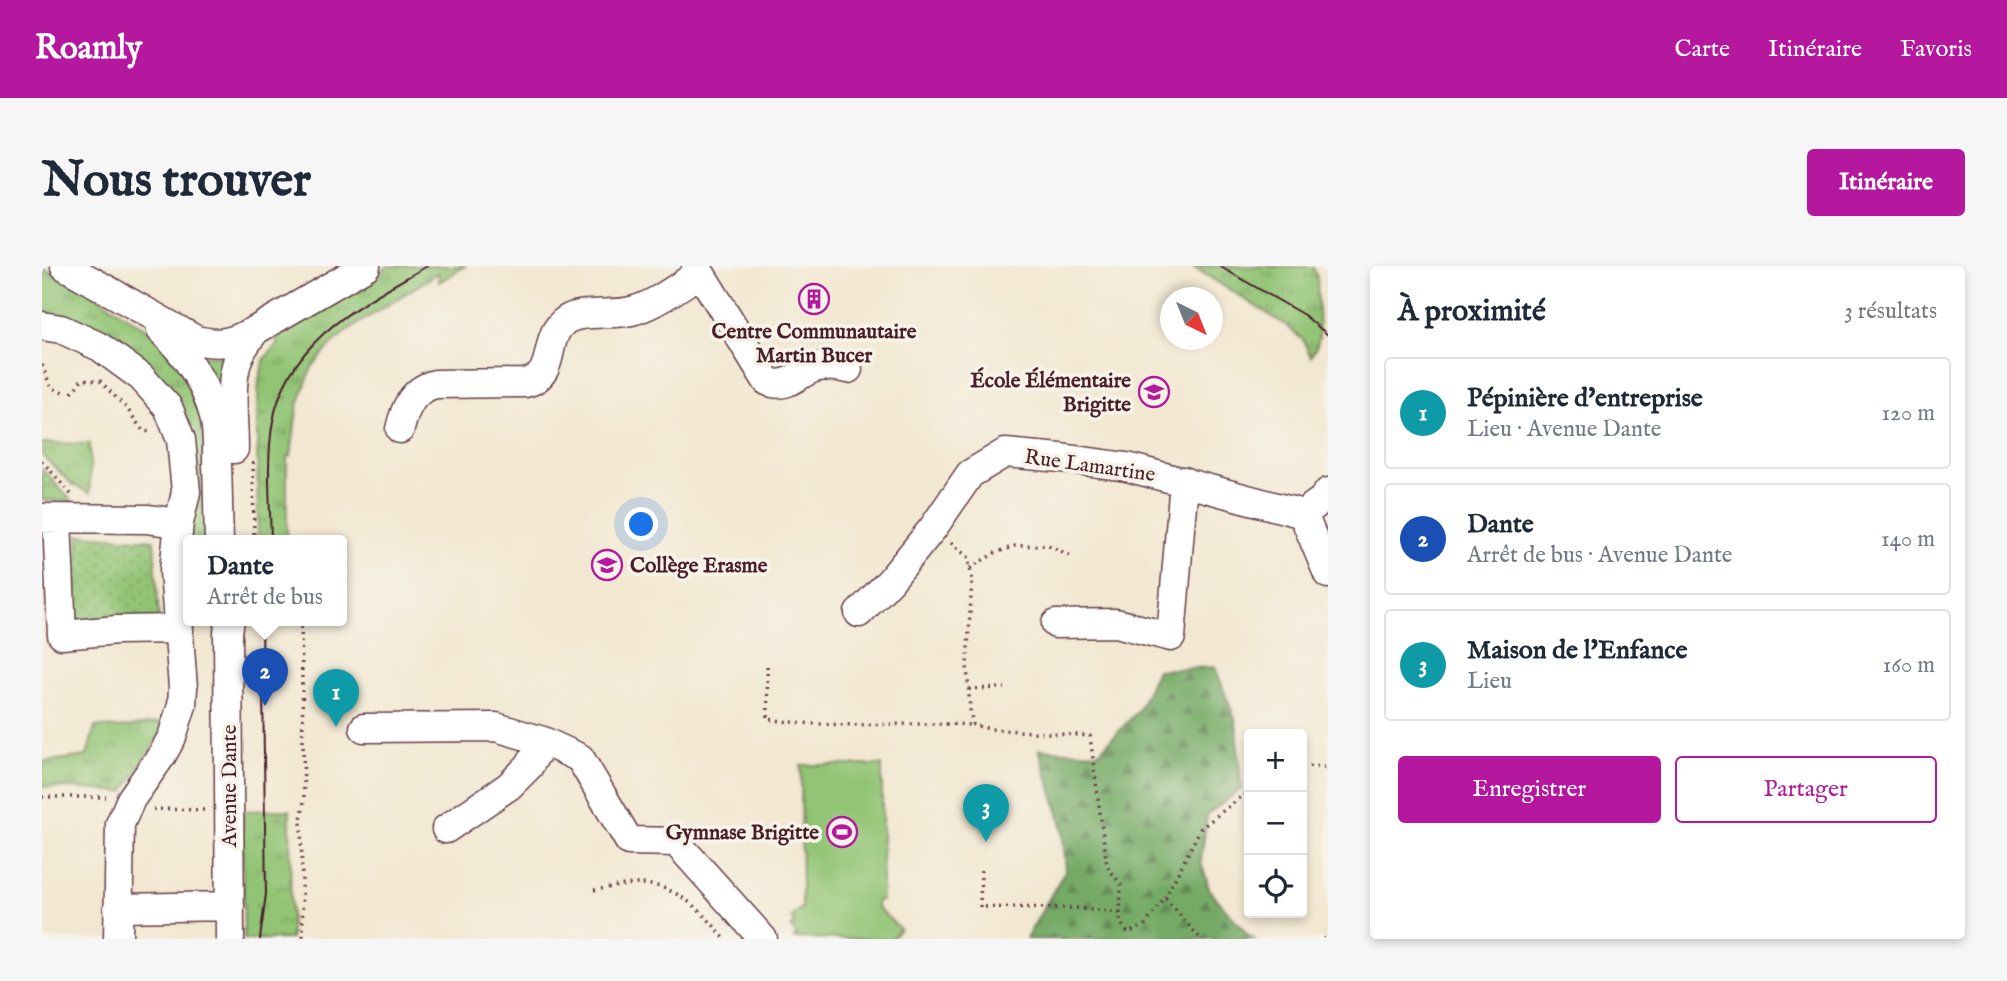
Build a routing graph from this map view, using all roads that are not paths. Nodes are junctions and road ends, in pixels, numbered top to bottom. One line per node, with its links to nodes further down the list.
1 (65, 266): 5 (street)
2 (99, 266): 7 (street)
3 (366, 266): 7 (street)
4 (698, 270): 8 (street); 9 (street)
5 (136, 306): 7 (street); 15 (street)
6 (42, 326): 14 (street)
7 (231, 352): 16 (street)
8 (848, 369)
9 (400, 429)
10 (1184, 481): 13 (street, Rue Lamartine); 19 (street, Rue Lamartine); 20 (street, Rue Lamartine)
11 (1328, 492): 13 (street)
12 (58, 511): 14 (street); 22 (street)
13 (1303, 514): 18 (street)
14 (179, 523): 17 (street)
15 (219, 535)
16 (234, 535)
17 (181, 571): 22 (street)
18 (1328, 574)
19 (859, 613)
20 (1056, 624)
21 (228, 626): 26 (street, Avenue Dante)
22 (179, 629): 27 (street)
23 (364, 727): 24 (street)
24 (543, 741): 25 (street); 30 (street)
25 (446, 829)
26 (230, 906): 27 (street); 29 (street, Avenue Dante)
27 (118, 908): 28 (street)
28 (118, 939)
29 (230, 939)
30 (763, 939)

